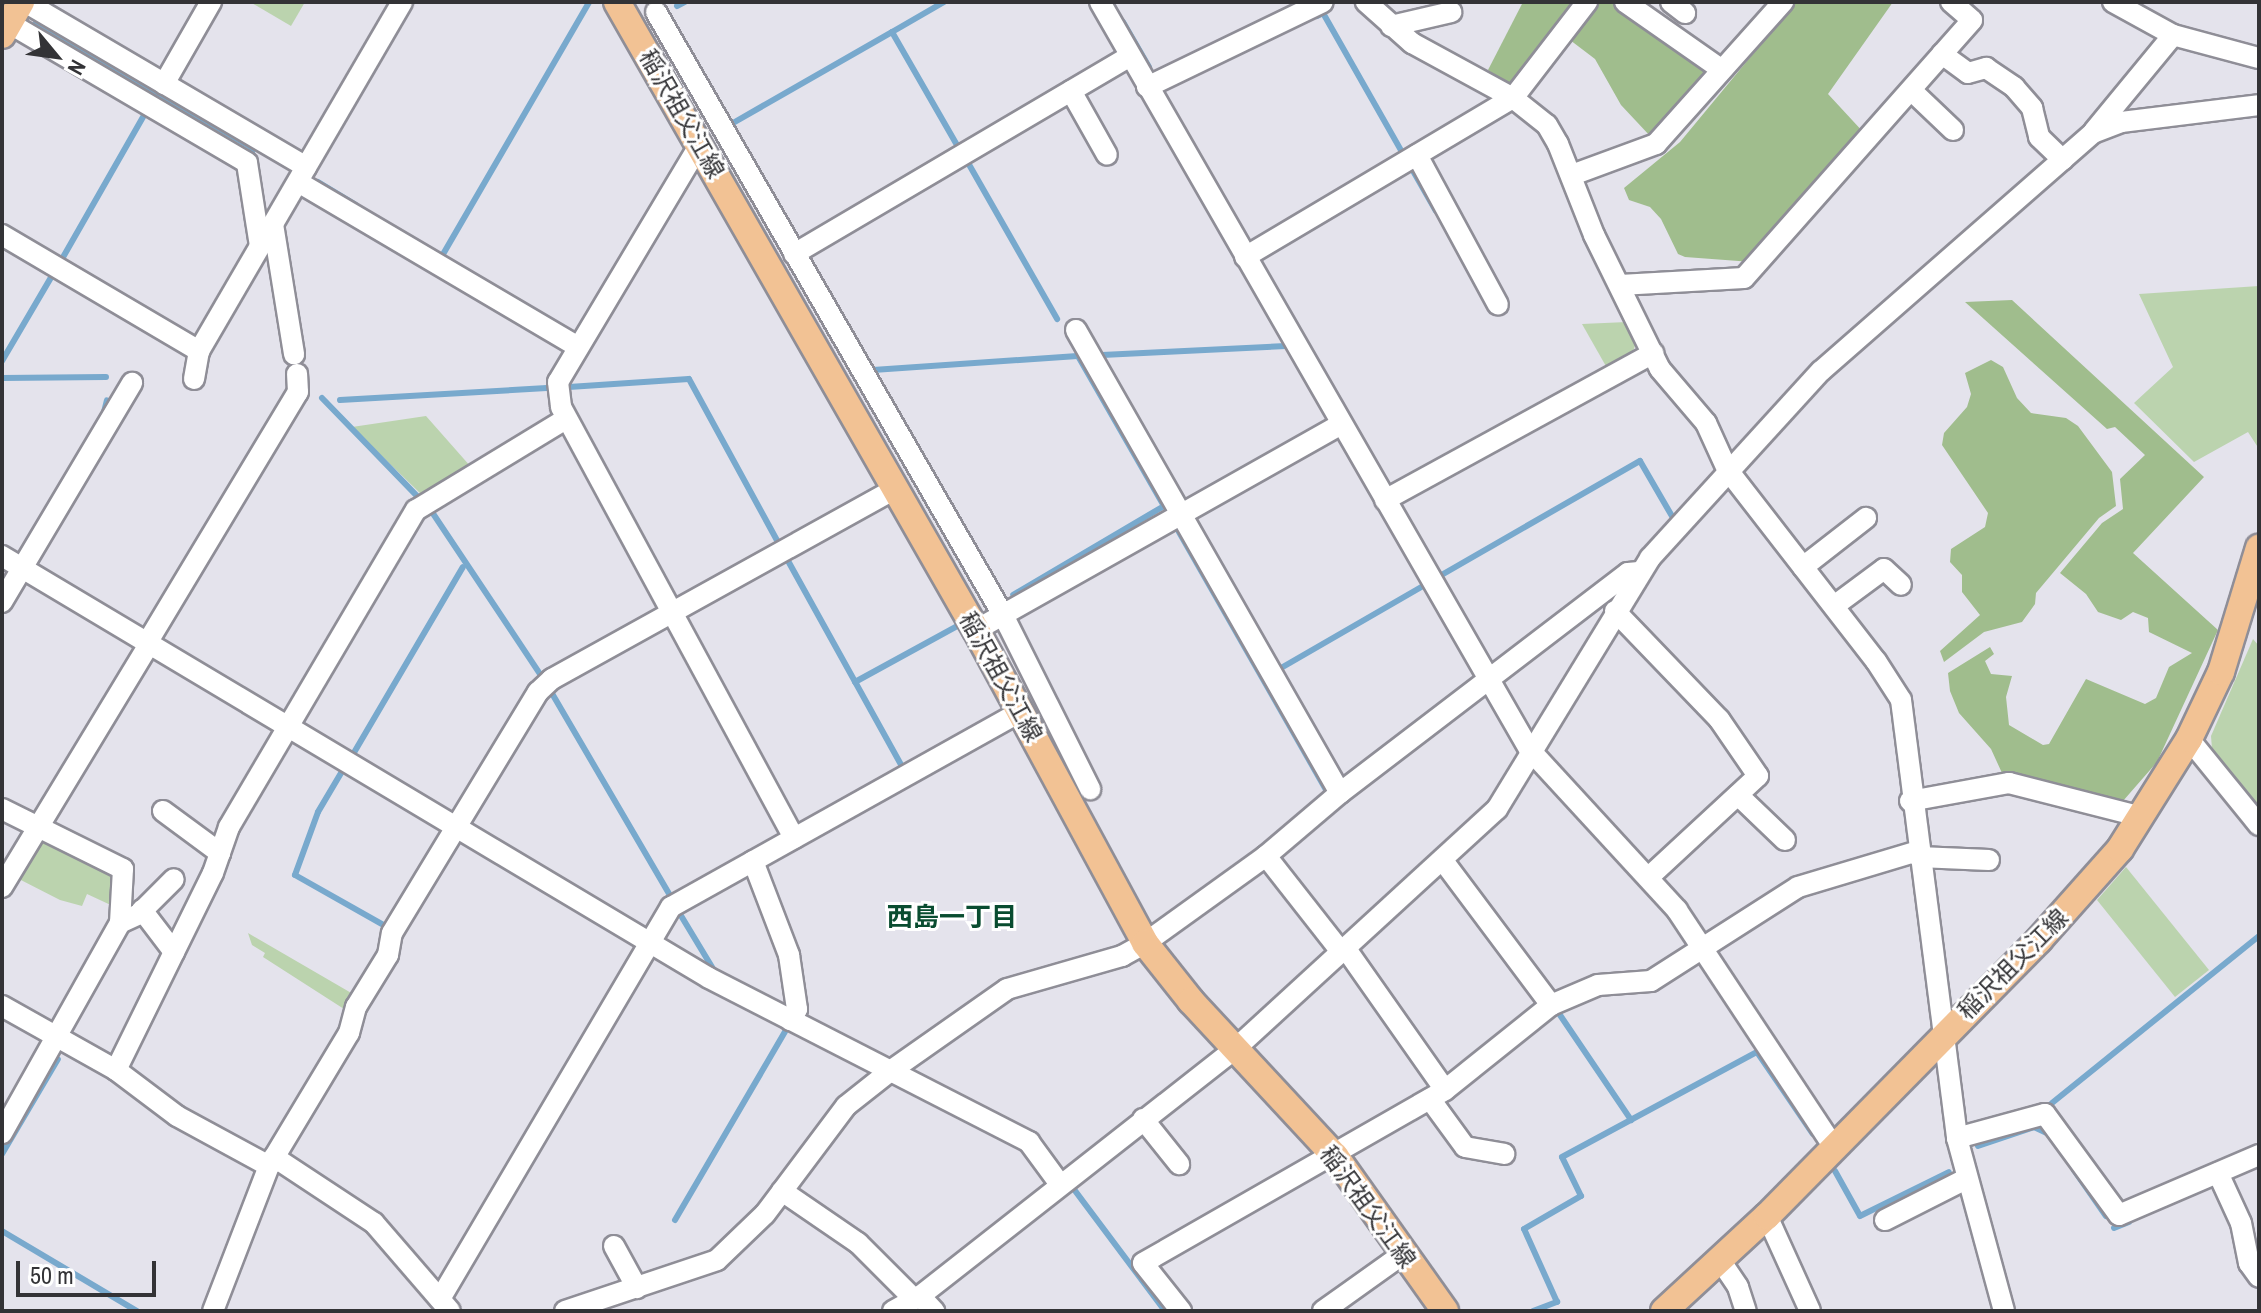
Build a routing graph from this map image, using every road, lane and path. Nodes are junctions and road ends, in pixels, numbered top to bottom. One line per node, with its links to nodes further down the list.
1 (211, 2): 22 (street)
2 (402, 2): 34 (street)
3 (617, 2): 16 (main road, 稲沢祖父江線)
4 (1100, 2): 19 (street)
5 (1323, 2): 23 (street)
6 (1366, 2): 15 (street)
7 (1587, 2): 26 (street)
8 (1625, 2): 21 (street)
9 (1783, 2): 21 (street)
10 (1951, 2): 18 (street)
11 (2113, 2): 17 (street)
12 (664, 7): 16 (street); 39 (street)
13 (1451, 12): 15 (street)
14 (12, 16): 22 (street); 38 (street)
15 (1391, 26): 26 (street)
16 (632, 27): 30 (main road, 稲沢祖父江線)
17 (2173, 35): 20 (street); 29 (street)
18 (1942, 54): 24 (street); 33 (street)
19 (1130, 56): 23 (street); 25 (street)
20 (2259, 58)
21 (1722, 70): 35 (street)
22 (164, 84): 34 (street)
23 (1147, 87): 40 (street)
24 (1911, 90): 28 (street); 41 (street)
25 (1071, 91): 31 (street); 39 (street)
26 (1513, 98): 32 (street); 35 (street)
27 (2259, 105): 29 (street)
28 (1953, 130)
29 (2093, 133): 33 (street)
30 (700, 144): 44 (street); 52 (main road, 稲沢祖父江線)
31 (1107, 155)
32 (1417, 155): 40 (street); 42 (street)
33 (2063, 160): 51 (street)
34 (302, 174): 36 (street); 44 (street)
35 (1572, 175): 41 (street)
36 (273, 224): 38 (street); 68 (street)
37 (2, 235): 45 (street)
38 (260, 246): 45 (street)
39 (794, 254): 66 (street)
40 (1245, 257): 50 (street)
41 (1620, 285): 46 (street)
42 (1498, 305)
43 (1076, 330): 54 (street)
44 (578, 347): 49 (street)
45 (199, 351): 47 (street)
46 (1653, 353): 51 (street); 53 (street)
47 (194, 379)
48 (132, 383): 59 (street)
49 (564, 420): 65 (street); 71 (street)
50 (1341, 424): 53 (street); 54 (street)
51 (1727, 469): 58 (street); 60 (street)
52 (895, 489): 65 (street); 67 (main road, 稲沢祖父江線)
53 (1385, 500): 69 (street)
54 (1181, 514): 66 (street); 75 (street)
55 (1866, 518): 58 (street)
56 (2259, 548): 72 (main road, 稲沢祖父江線)
57 (2, 556): 59 (street)
58 (1803, 567): 63 (street)
59 (23, 568): 62 (street); 68 (street)
60 (1639, 572): 64 (street); 69 (street)
61 (1901, 585): 63 (street)
62 (2, 602)
63 (1834, 606): 77 (street)
64 (1615, 611): 73 (street); 76 (street)
65 (669, 614): 82 (street); 84 (street)
66 (1003, 615): 67 (street); 74 (street)
67 (976, 630): 70 (main road, 稲沢祖父江線)
68 (148, 644): 71 (street); 83 (street)
69 (1488, 679): 73 (street); 75 (street)
70 (1020, 712): 84 (street); 98 (main road, 稲沢祖父江線)
71 (287, 728): 82 (street); 86 (street)
72 (2189, 739): 80 (main road, 稲沢祖父江線); 81 (street)
73 (1529, 749): 91 (street); 92 (street)
74 (1090, 789)
75 (1340, 793): 88 (street)
76 (1738, 795): 85 (street); 92 (street)
77 (1910, 801): 80 (street); 87 (street)
78 (2, 809): 83 (street)
79 (163, 811): 86 (street)
80 (2142, 817): 105 (main road, 稲沢祖父江線)
81 (2259, 825)
82 (458, 830): 97 (street); 118 (street)
83 (39, 831): 94 (street); 96 (street)
84 (794, 838): 90 (street)
85 (1785, 840)
86 (220, 853): 101 (street)
87 (1918, 854): 89 (street); 99 (street); 105 (street)
88 (1266, 856): 98 (street); 100 (street)
89 (1989, 860)
90 (753, 861): 97 (street); 104 (street)
91 (1444, 862): 100 (street); 102 (street)
92 (1650, 876): 99 (street)
93 (174, 879): 95 (street)
94 (2, 887)
95 (142, 910): 96 (street); 101 (street)
96 (120, 923): 106 (street)
97 (650, 943): 104 (street); 132 (street)
98 (1145, 943): 107 (main road, 稲沢祖父江線); 109 (street)
99 (1702, 950): 102 (street); 114 (street)
100 (1344, 951): 107 (street); 110 (street)
101 (174, 952): 108 (street)
102 (1551, 1005): 110 (street)
103 (2, 1006): 106 (street)
104 (790, 1020): 109 (street)
105 (1946, 1031): 113 (street); 114 (main road, 稲沢祖父江線)
106 (59, 1037): 108 (street); 112 (street)
107 (1236, 1048): 111 (street); 117 (main road, 稲沢祖父江線)
108 (116, 1070): 118 (street)
109 (889, 1072): 122 (street); 123 (street)
110 (1437, 1094): 115 (street); 117 (street)
111 (1143, 1119): 119 (street); 122 (street)
112 (2, 1133)
113 (1957, 1138): 120 (street); 121 (street)
114 (1834, 1147): 124 (main road, 稲沢祖父江線)
115 (1504, 1154)
116 (2259, 1155): 120 (street)
117 (1335, 1156): 127 (main road, 稲沢祖父江線); 136 (street)
118 (271, 1162): 132 (street); 133 (street)
119 (1179, 1164)
120 (2218, 1173): 129 (street)
121 (1964, 1180): 125 (street); 142 (street)
122 (1059, 1183): 131 (street)
123 (782, 1191): 130 (street); 131 (street)
124 (1767, 1216): 128 (main road, 稲沢祖父江線); 141 (street)
125 (1885, 1220)
126 (614, 1246): 130 (street)
127 (1403, 1254): 137 (street); 138 (main road, 稲沢祖父江線)
128 (1720, 1260): 139 (main road, 稲沢祖父江線); 140 (street)
129 (2259, 1277)
130 (637, 1288): 134 (street)
131 (923, 1302): 135 (street)
132 (445, 1305)
133 (213, 1311)
134 (565, 1311)
135 (893, 1311)
136 (1181, 1311)
137 (1323, 1311)
138 (1445, 1311)
139 (1664, 1311)
140 (1746, 1311)
141 (1810, 1311)
142 (2004, 1311)

